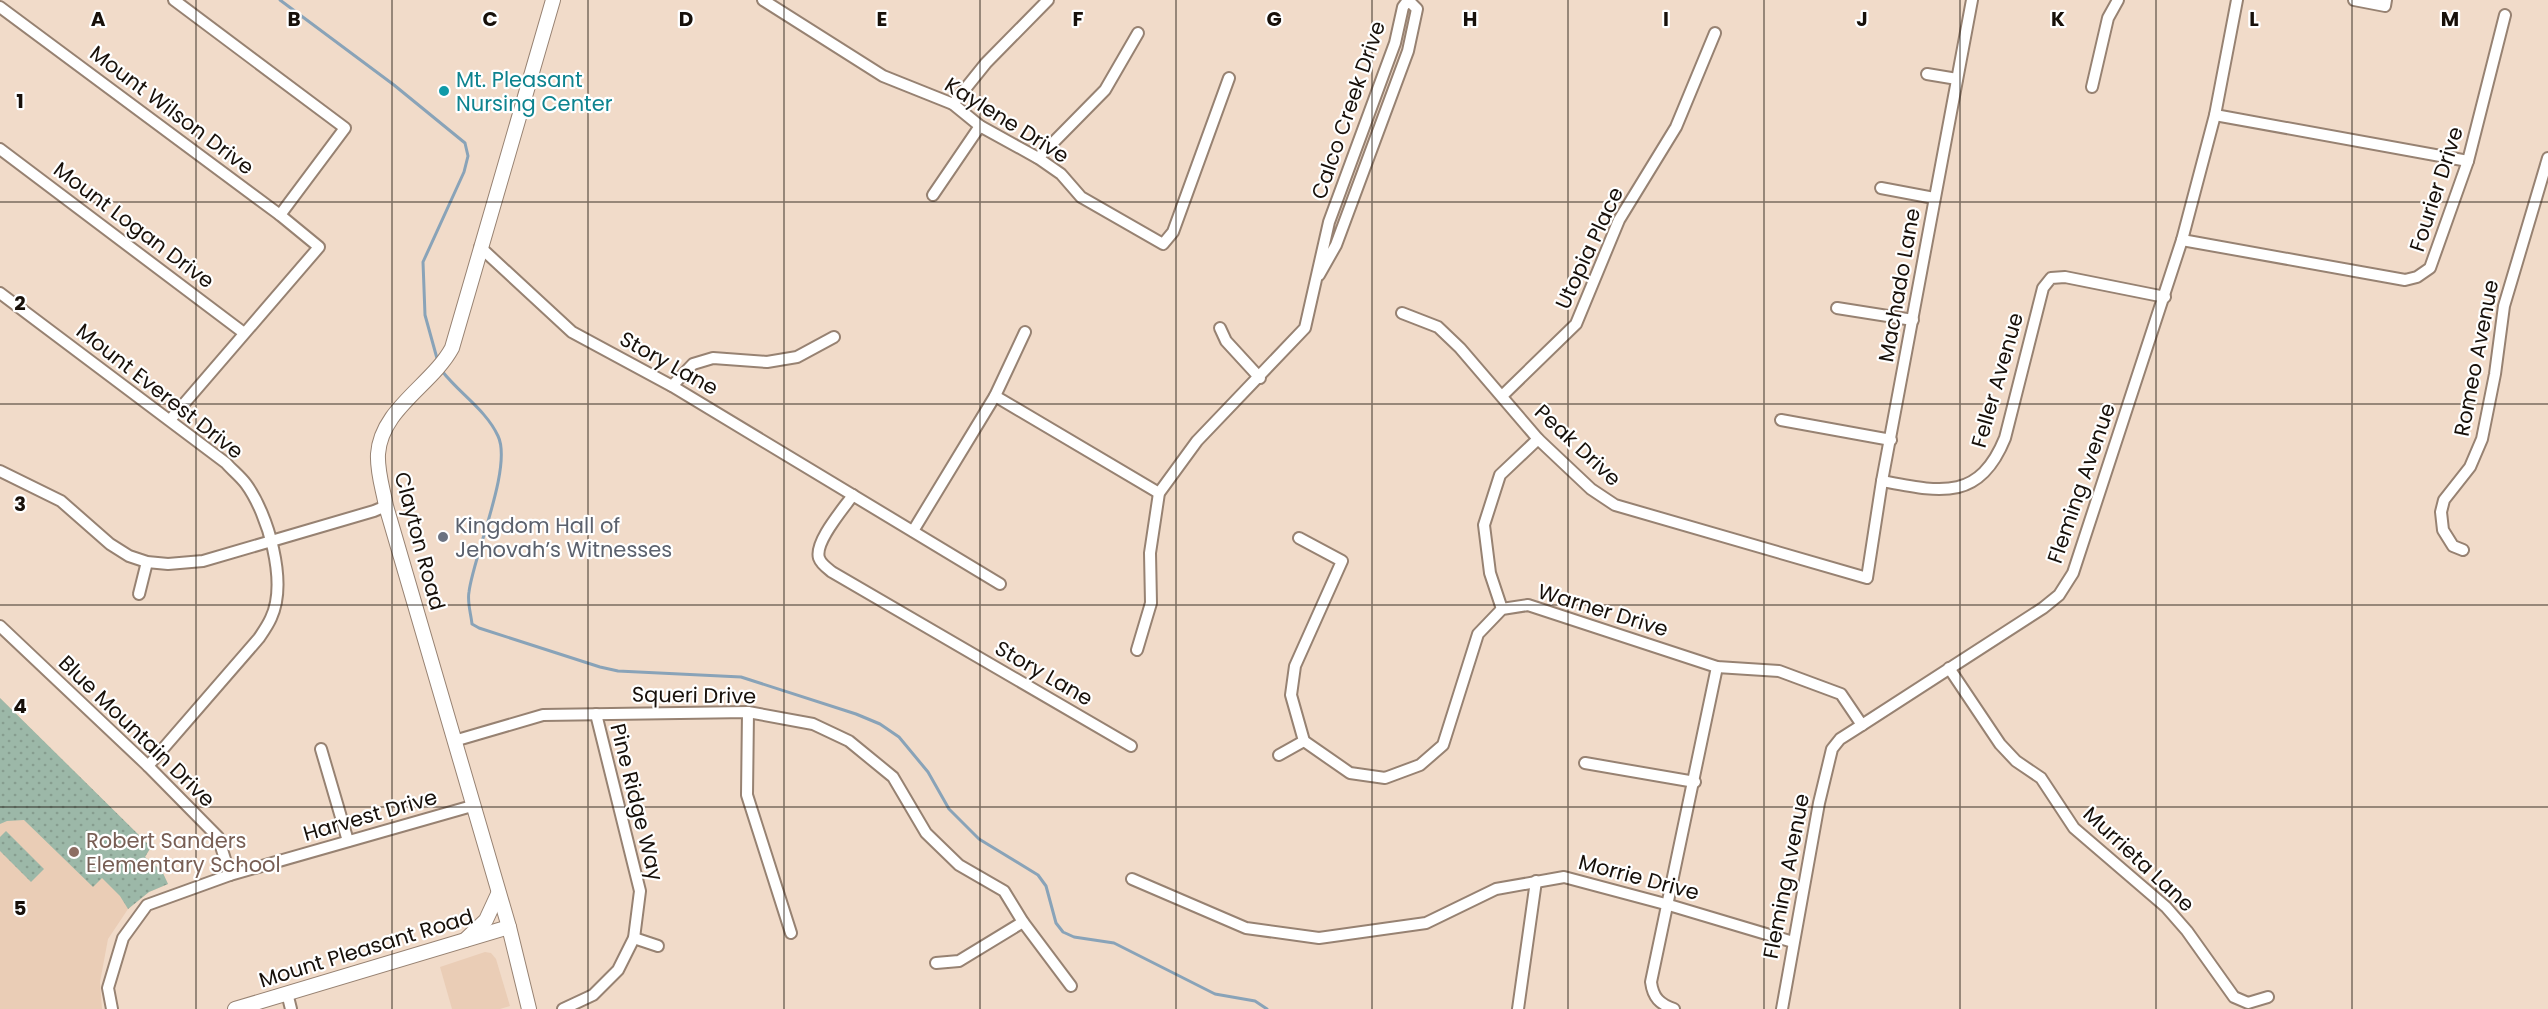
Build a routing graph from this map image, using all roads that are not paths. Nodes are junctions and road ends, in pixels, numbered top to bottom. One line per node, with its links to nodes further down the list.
1 (174, 0): 28 (street)
2 (553, 0): 30 (street, Clayton Road)
3 (763, 0): 18 (street, Kaylene Drive)
4 (1048, 0): 18 (street)
5 (1972, 0): 16 (street, Machado Lane)
6 (2118, 0): 17 (street)
7 (2237, 0): 19 (street, Fleming Avenue)
8 (2354, 0): 9 (street)
9 (2386, 0)
10 (0, 7): 28 (street, Mount Wilson Drive)
11 (2505, 15): 24 (street, Fourier Drive)
12 (1138, 33): 22 (street)
13 (1715, 33): 44 (street, Utopia Place)
14 (1927, 74): 16 (street)
15 (1229, 78): 22 (street, Kaylene Drive)
16 (1957, 79): 27 (street, Machado Lane)
17 (2092, 87)
18 (952, 104): 20 (street, Kaylene Drive)
19 (2215, 115): 24 (street); 29 (street, Fleming Avenue)
20 (980, 126): 22 (street, Kaylene Drive); 26 (street)
21 (0, 149): 39 (street, Mount Logan Drive)
22 (1038, 158)
23 (2548, 158): 57 (street, Romeo Avenue)
24 (2468, 161): 29 (street, Fourier Drive)
25 (1881, 188): 27 (street)
26 (933, 195)
27 (1934, 198): 36 (street, Machado Lane)
28 (280, 215): 39 (street, Mount Wilson Drive)
29 (2182, 240): 33 (street, Fleming Avenue)
30 (480, 247): 42 (street, Story Lane); 53 (street, Clayton Road)
31 (1319, 275): 31 (street, Calco Creek Drive); 41 (street, Calco Creek Drive)
32 (0, 293): 45 (street, Mount Everest Drive)
33 (2165, 297): 50 (street, Feller Avenue); 66 (street, Fleming Avenue)
34 (1837, 308): 36 (street)
35 (1402, 313): 44 (street, Peak Drive)
36 (1912, 320): 48 (street, Machado Lane)
37 (1220, 328): 41 (street)
38 (1025, 332): 43 (street)
39 (244, 333): 45 (street)
40 (834, 337): 42 (street)
41 (1260, 378): 51 (street, Calco Creek Drive)
42 (672, 386): 52 (street, Story Lane)
43 (995, 396): 51 (street); 54 (street)
44 (1502, 396): 47 (street, Peak Drive)
45 (170, 420): 56 (street, Mount Everest Drive)
46 (1781, 420): 48 (street)
47 (1538, 439): 59 (street, Peak Drive); 62 (street)
48 (1891, 440): 50 (street, Machado Lane)
49 (0, 471): 58 (street)
50 (1882, 481): 59 (street, Machado Lane)
51 (1159, 493): 64 (street, Calco Creek Drive)
52 (853, 495): 54 (street, Story Lane); 72 (street, Story Lane)
53 (386, 506): 56 (street); 70 (street, Clayton Road)
54 (913, 531): 60 (street, Story Lane)
55 (1299, 538): 71 (street)
56 (270, 540): 58 (street); 76 (street, Mount Everest Drive)
57 (2463, 550)
58 (147, 562): 61 (street)
59 (1867, 578)
60 (1000, 584)
61 (139, 594)
62 (1502, 609): 65 (street, Warner Drive); 71 (street)
63 (0, 626): 76 (street, Blue Mountain Drive)
64 (1137, 650)
65 (1717, 667): 69 (street, Warner Drive); 77 (street)
66 (1949, 668): 69 (street, Fleming Avenue); 95 (street, Murrieta Lane)
67 (748, 712): 68 (street, Squeri Drive); 85 (street, Squeri Drive); 87 (street)
68 (596, 714): 70 (street, Squeri Drive); 88 (street, Pine Ridge Way)
69 (1862, 724): 90 (street, Fleming Avenue)
70 (454, 741): 78 (street, Clayton Road)
71 (1304, 741): 74 (street)
72 (1131, 746)
73 (321, 749): 79 (street)
74 (1279, 755)
75 (1584, 763): 77 (street)
76 (148, 765): 80 (street, Blue Mountain Drive)
77 (1695, 782): 84 (street)
78 (472, 806): 79 (street, Harvest Drive); 83 (street, Clayton Road)
79 (348, 841): 80 (street, Harvest Drive)
80 (230, 875): 96 (street, Harvest Drive)
81 (1132, 879): 82 (street, Morrie Drive)
82 (1536, 881): 84 (street, Morrie Drive); 101 (street)
83 (498, 894): 86 (street, Clayton Road); 89 (street)
84 (1669, 905): 90 (street, Morrie Drive); 102 (street)
85 (1023, 922): 92 (street); 93 (street, Squeri Drive)
86 (509, 927): 89 (street, Mount Pleasant Road); 99 (street, Clayton Road)
87 (791, 933)
88 (634, 938): 91 (street); 100 (street, Pine Ridge Way)
89 (465, 940): 94 (street, Mount Pleasant Road)
90 (1792, 942): 103 (street, Fleming Avenue)
91 (658, 946)
92 (936, 963)
93 (1071, 986)
94 (287, 993): 97 (street, Mount Pleasant Road); 98 (street)
95 (2268, 997)
96 (112, 1009)
97 (235, 1009)
98 (291, 1009)
99 (530, 1009)
100 (564, 1009)
101 (1518, 1009)
102 (1674, 1009)
103 (1782, 1009)

